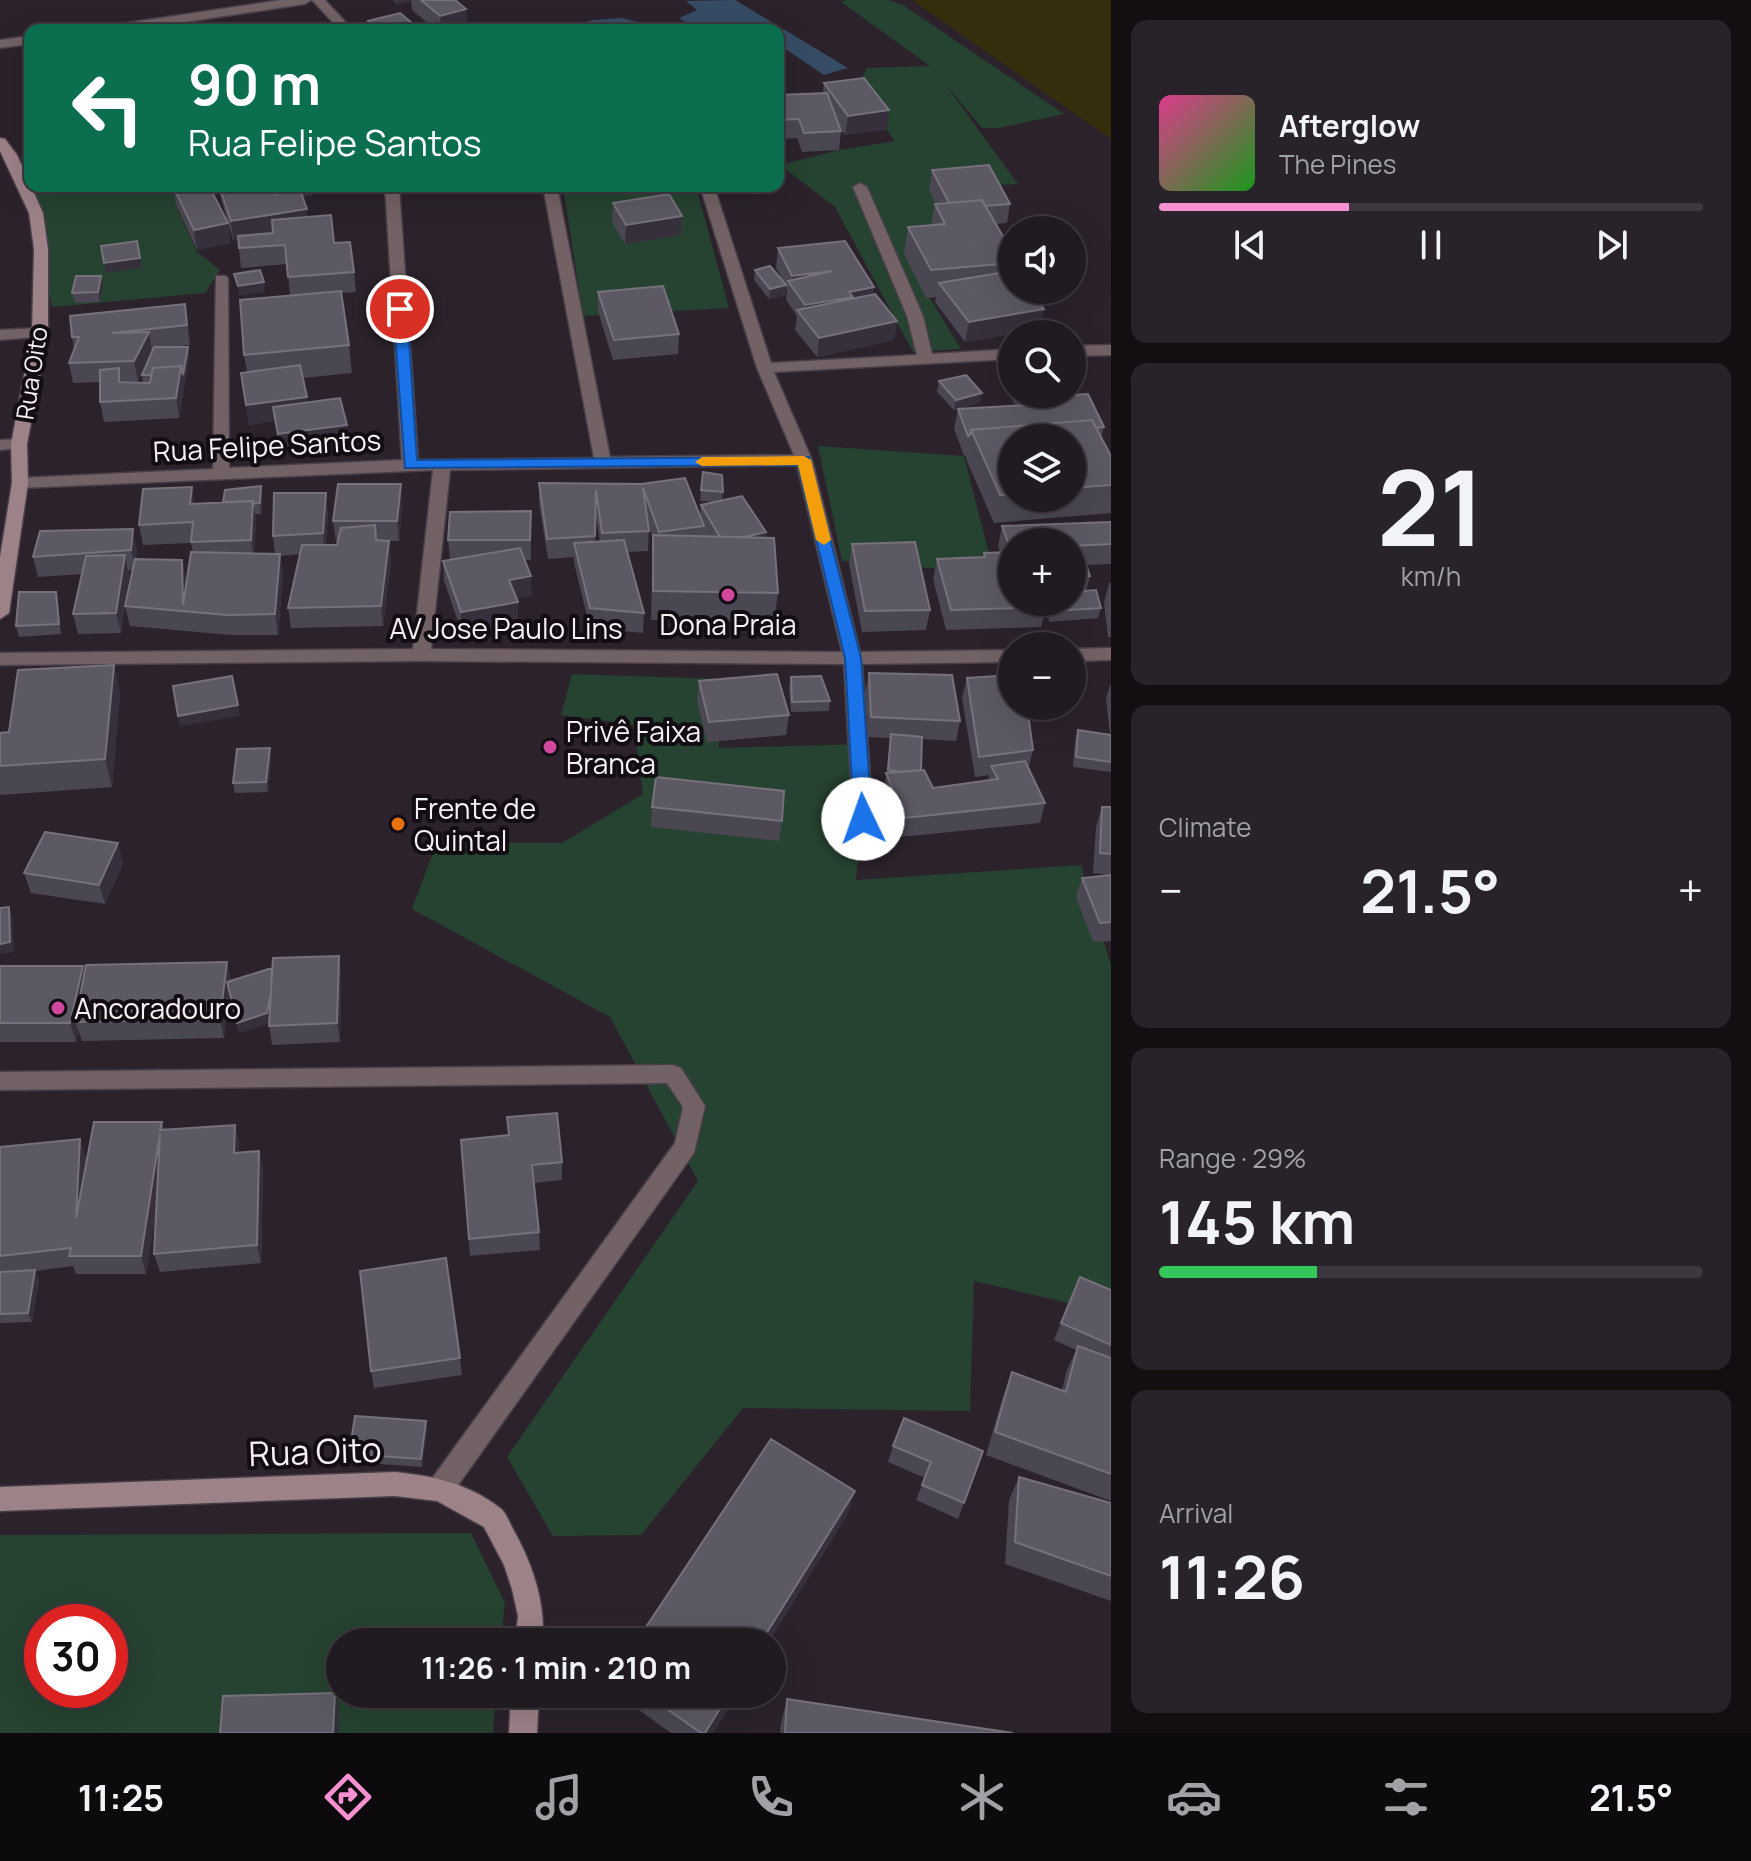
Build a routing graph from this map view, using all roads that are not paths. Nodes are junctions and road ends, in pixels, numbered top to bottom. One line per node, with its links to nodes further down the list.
1 (305, 0): 3 (street)
2 (318, 0): 4 (street)
3 (147, 24)
4 (341, 24)
5 (24, 41): 6 (street)
6 (0, 44)
7 (0, 142): 8 (main road, Rua Oito)
8 (24, 186)
9 (860, 187): 20 (street)
10 (27, 192): 15 (main road, Rua Oito)
11 (392, 192): 27 (street)
12 (551, 192): 25 (street)
13 (709, 192): 21 (street)
14 (221, 279): 28 (street)
15 (40, 333): 16 (street); 22 (main road, Rua Oito)
16 (0, 335)
17 (1111, 350): 18 (street)
18 (1086, 351)
19 (998, 354): 20 (street)
20 (925, 357): 21 (street)
21 (765, 368): 24 (street)
22 (19, 444): 23 (street); 29 (main road, Rua Oito)
23 (0, 445)
24 (804, 460): 25 (street, Rua Felipe Santos); 35 (street)
25 (603, 463): 26 (street, Rua Felipe Santos)
26 (442, 464): 27 (street, Rua Felipe Santos); 32 (street)
27 (410, 465): 28 (street, Rua Felipe Santos)
28 (221, 473): 29 (street, Rua Felipe Santos)
29 (20, 483): 30 (main road, Rua Oito)
30 (0, 613)
31 (1111, 654): 33 (street)
32 (421, 655): 35 (street, AV Jose Paulo Lins); 36 (street, AV Jose Paulo Lins)
33 (1086, 655)
34 (998, 656): 35 (street, AV Jose Paulo Lins)
35 (853, 658): 37 (street)
36 (0, 659)
37 (863, 819)
38 (0, 1081): 39 (street)
39 (440, 1489): 40 (main road, Rua Oito); 41 (main road, Rua Oito)
40 (0, 1499)
41 (530, 1628)
42 (524, 1708): 43 (main road)
43 (523, 1733)

